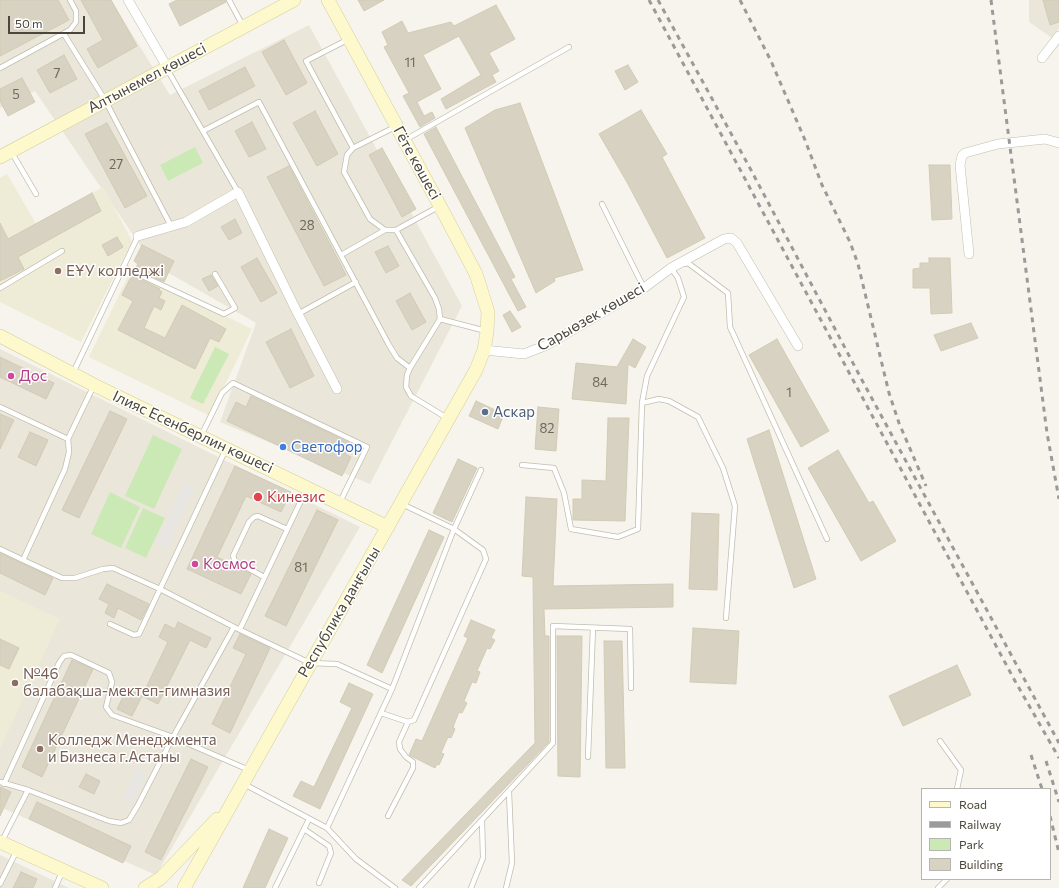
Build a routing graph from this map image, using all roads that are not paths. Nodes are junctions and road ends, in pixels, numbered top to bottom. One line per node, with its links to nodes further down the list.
1 (70, 0): 7 (lane)
2 (128, 0): 12 (street)
3 (228, 0): 6 (lane)
4 (294, 0): 6 (main road, Алтынемел көшесі)
5 (328, 0): 9 (main road, Гёте көшесі)
6 (243, 26): 12 (main road, Алтынемел көшесі)
7 (64, 34): 13 (lane); 14 (lane)
8 (1059, 36): 11 (street)
9 (350, 38): 15 (main road, Гёте көшесі); 19 (lane)
10 (569, 47): 17 (lane)
11 (1042, 58)
12 (167, 67): 14 (main road, Алтынемел көшесі); 16 (lane)
13 (0, 68)
14 (105, 100): 20 (main road, Алтынемел көшесі); 25 (lane)
15 (396, 126): 17 (main road, Гёте көшесі); 19 (lane)
16 (203, 131): 21 (lane); 31 (lane)
17 (405, 141): 24 (main road, Гёте көшесі)
18 (1059, 143): 30 (street)
19 (353, 148): 26 (lane)
20 (6, 154): 22 (lane)
21 (238, 192): 25 (street); 38 (street)
22 (36, 194)
23 (602, 204): 37 (lane)
24 (440, 206): 27 (lane); 40 (main road, Гёте көшесі)
25 (171, 226): 28 (street)
26 (385, 230): 27 (lane); 31 (lane)
27 (396, 230): 39 (lane)
28 (138, 236): 32 (lane)
29 (62, 251): 36 (lane)
30 (969, 254)
31 (341, 255): 35 (lane)
32 (123, 268): 34 (lane); 45 (lane)
33 (671, 268): 37 (street, Сарыөзек көшесі); 42 (street, Сарыөзек көшесі); 48 (lane); 62 (lane)
34 (215, 274)
35 (356, 282): 38 (lane); 44 (lane)
36 (0, 288)
37 (644, 288): 43 (street, Сарыөзек көшесі)
38 (298, 314): 47 (street)
39 (440, 319): 40 (lane); 44 (lane)
40 (488, 332): 43 (main road, Республика даңғылы)
41 (0, 336): 45 (main road, Ілияс Есенберлин көшесі)
42 (798, 346)
43 (484, 350): 50 (main road, Республика даңғылы)
44 (410, 368): 50 (lane)
45 (73, 374): 46 (main road, Ілияс Есенберлин көшесі)
46 (94, 385): 51 (main road, Ілияс Есенберлин көшесі); 52 (lane)
47 (338, 389)
48 (642, 403): 54 (lane); 67 (lane)
49 (0, 407): 52 (lane)
50 (447, 418): 58 (main road, Республика даңғылы)
51 (201, 436): 53 (main road, Ілияс Есенберлин көшесі); 57 (lane)
52 (68, 440): 64 (lane)
53 (226, 448): 56 (main road, Ілияс Есенберлин көшесі); 66 (lane)
54 (522, 465)
55 (481, 470): 61 (lane)
56 (308, 487): 57 (main road, Ілияс Есенберлин көшесі); 60 (lane)
57 (340, 502): 59 (main road, Ілияс Есенберлин көшесі)
58 (401, 504): 59 (main road, Республика даңғылы); 61 (lane)
59 (388, 526): 72 (main road, Республика даңғылы)
60 (287, 529): 65 (lane); 65 (lane)
61 (454, 529): 73 (lane); 76 (lane)
62 (827, 539)
63 (0, 548): 64 (lane)
64 (23, 560): 66 (lane)
65 (264, 577): 71 (lane)
66 (160, 590): 68 (lane); 69 (lane)
67 (726, 618)
68 (110, 624)
69 (234, 627): 71 (lane); 77 (lane)
70 (593, 628): 74 (lane); 79 (lane); 85 (lane)
71 (240, 630): 72 (lane)
72 (310, 662): 73 (lane); 80 (main road, Республика даңғылы)
73 (392, 688): 75 (lane)
74 (631, 688)
75 (381, 713): 76 (lane); 90 (lane)
76 (408, 722): 87 (lane)
77 (173, 737): 80 (lane); 81 (lane); 84 (lane)
78 (940, 741): 83 (lane)
79 (588, 757)
80 (250, 771): 82 (main road, Республика даңғылы)
81 (2, 783): 84 (lane)
82 (243, 784): 86 (main road, Республика даңғылы); 88 (lane)
83 (957, 788)
84 (28, 790): 92 (lane)
85 (509, 792): 89 (lane); 108 (lane)
86 (231, 804): 102 (main road); 103 (main road, Республика даңғылы)
87 (388, 816)
88 (309, 819): 90 (lane); 91 (lane)
89 (482, 821): 106 (lane); 107 (lane)
90 (327, 828): 105 (lane)
91 (304, 829): 96 (lane); 104 (lane)
92 (1, 843): 93 (main road)
93 (17, 850): 94 (main road); 97 (lane)
94 (63, 870): 98 (main road); 99 (lane)
95 (946, 880): 109 (lane)
96 (319, 883)
97 (0, 884)
98 (85, 884): 100 (main road); 101 (main road)
99 (55, 888)
100 (102, 888)
101 (114, 888)
102 (145, 888)
103 (184, 888)
104 (275, 888)
105 (395, 888)
106 (419, 888)
107 (471, 888)
108 (506, 888)
109 (938, 888)

